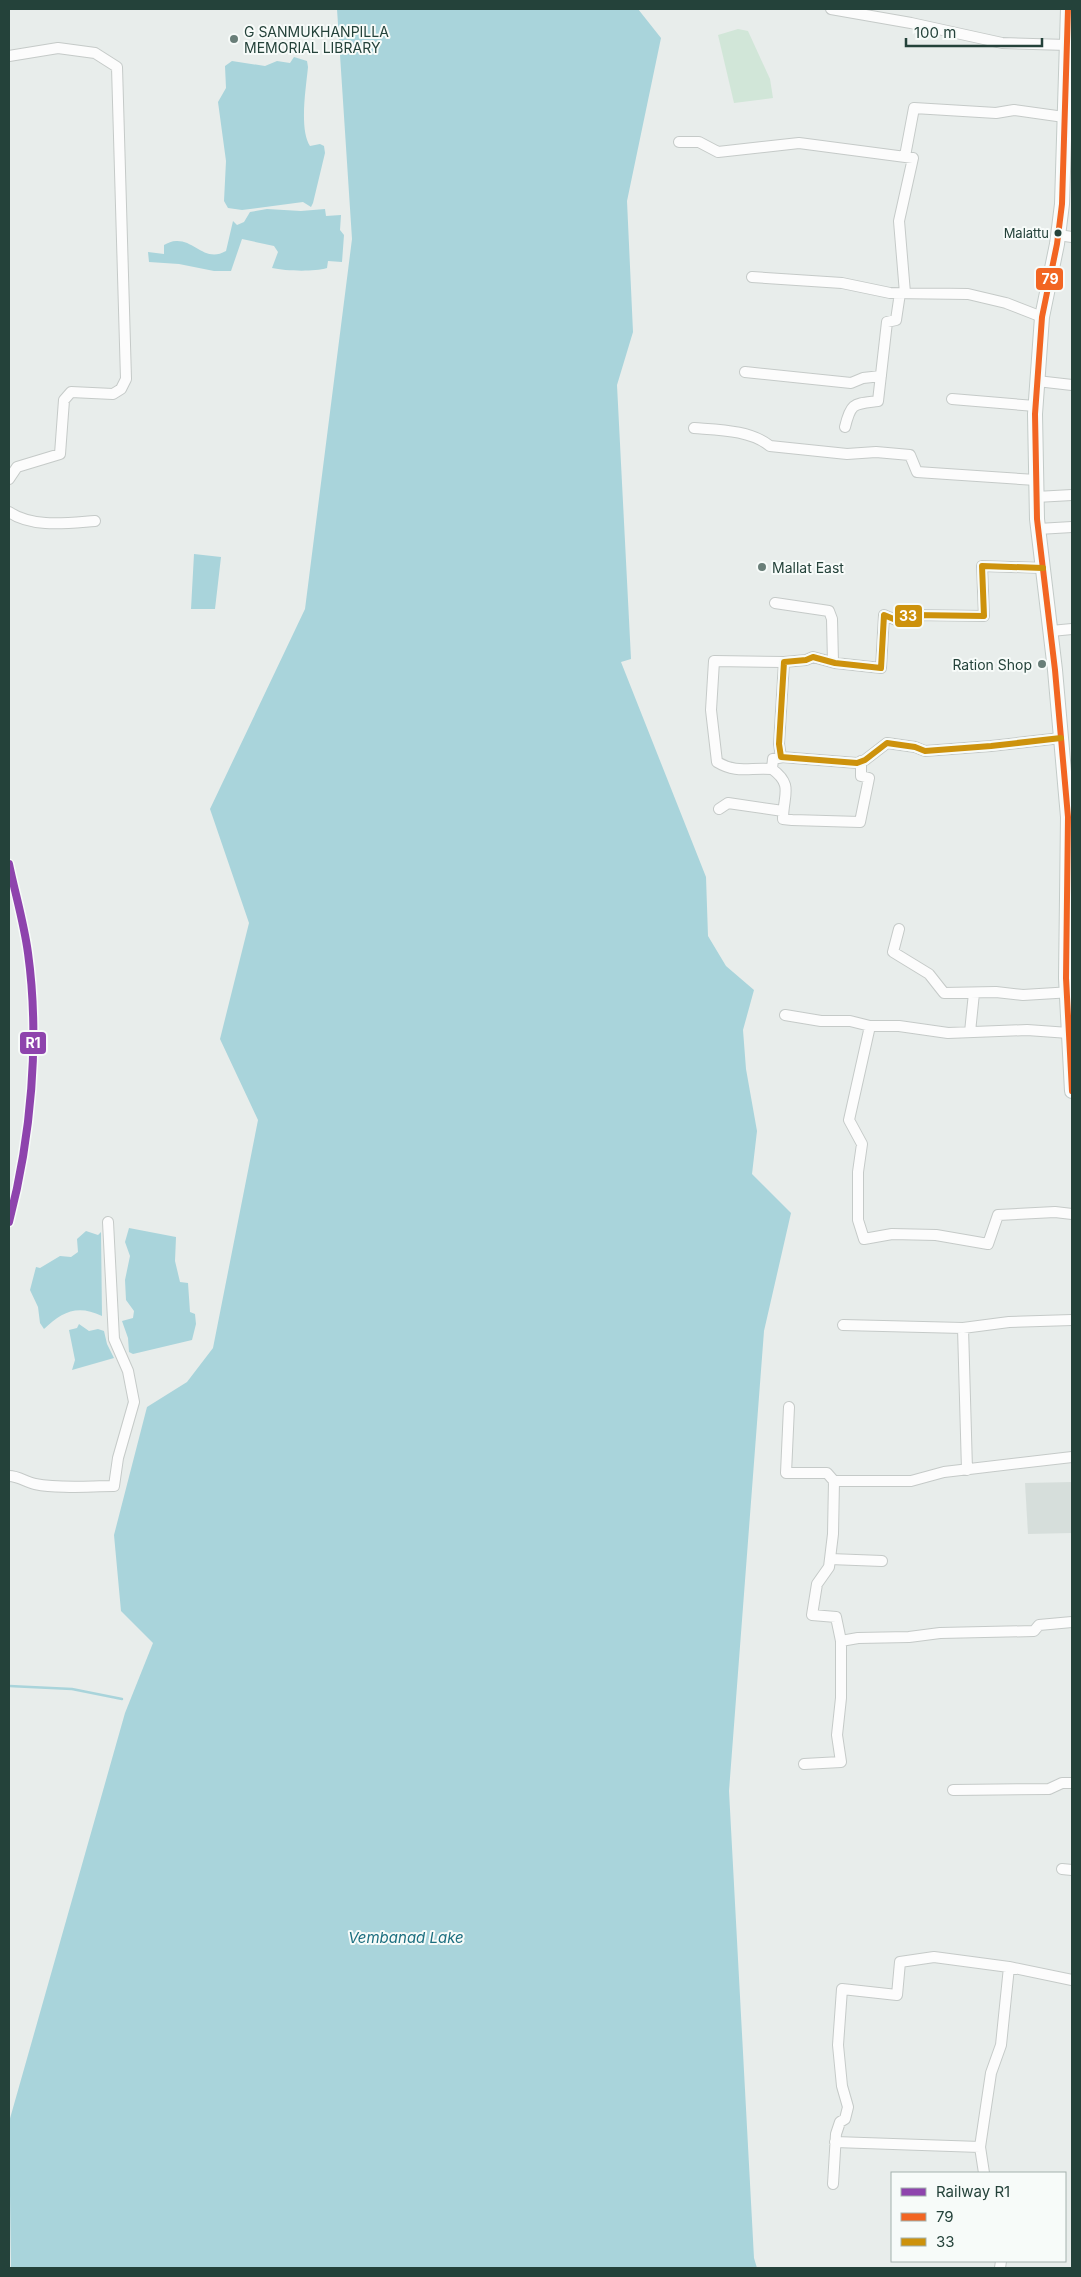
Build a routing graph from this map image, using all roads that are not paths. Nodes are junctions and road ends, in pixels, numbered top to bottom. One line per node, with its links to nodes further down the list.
1 (830, 9): 3 (street)
2 (1068, 9): 4 (main road)
3 (880, 13): 4 (street)
4 (1067, 45): 6 (main road)
5 (9, 56): 24 (street)
6 (1069, 101): 7 (main road)
7 (1064, 116): 9 (main road); 10 (street)
8 (679, 142): 10 (street)
9 (1068, 150): 11 (main road)
10 (905, 156): 14 (street)
11 (1058, 235): 12 (street); 15 (main road)
12 (1072, 237)
13 (752, 277): 14 (street)
14 (903, 293): 15 (street); 17 (street)
15 (1042, 317): 18 (main road)
16 (746, 372): 17 (street)
17 (881, 376): 22 (street)
18 (1037, 381): 19 (street); 21 (main road)
19 (1072, 385)
20 (952, 399): 21 (street)
21 (1035, 406): 25 (main road)
22 (845, 427)
23 (694, 428): 25 (street)
24 (9, 479)
25 (1036, 480): 27 (main road)
26 (1072, 496): 27 (street)
27 (1036, 497): 31 (main road)
28 (9, 512): 29 (street)
29 (95, 521)
30 (1072, 527): 31 (street)
31 (1038, 528): 32 (main road)
32 (1043, 568): 35 (main road); 37 (street)
33 (775, 603): 37 (street)
34 (1072, 629): 35 (street)
35 (1051, 631): 38 (main road)
36 (784, 662): 37 (street); 39 (street); 41 (street)
37 (833, 662)
38 (1061, 738): 40 (street); 44 (main road)
39 (783, 757): 40 (street); 41 (street)
40 (861, 761): 43 (street)
41 (772, 769): 43 (street)
42 (719, 809): 43 (street)
43 (783, 811)
44 (1070, 900): 47 (main road)
45 (899, 929): 46 (street)
46 (974, 993): 47 (street); 50 (street)
47 (1070, 993): 51 (main road)
48 (785, 1014): 49 (street)
49 (870, 1026): 50 (street); 53 (street)
50 (970, 1032): 51 (street)
51 (1069, 1033): 52 (main road)
52 (1072, 1090)
53 (1072, 1214)
54 (108, 1222): 61 (street)
55 (1072, 1320): 57 (street)
56 (843, 1325): 57 (street)
57 (963, 1328): 60 (street)
58 (789, 1406): 62 (street)
59 (1072, 1457): 60 (street)
60 (967, 1470): 62 (street)
61 (9, 1476)
62 (834, 1481): 63 (street)
63 (830, 1559): 64 (street); 66 (street)
64 (882, 1561)
65 (1072, 1622): 66 (street)
66 (841, 1641): 67 (street)
67 (804, 1764)
68 (1072, 1783): 69 (street)
69 (953, 1790)
70 (1009, 1967): 71 (street); 72 (street); 73 (street)
71 (1072, 1980)
72 (835, 2142): 73 (street); 75 (street)
73 (980, 2147): 74 (street)
74 (984, 2172)
75 (833, 2184)

